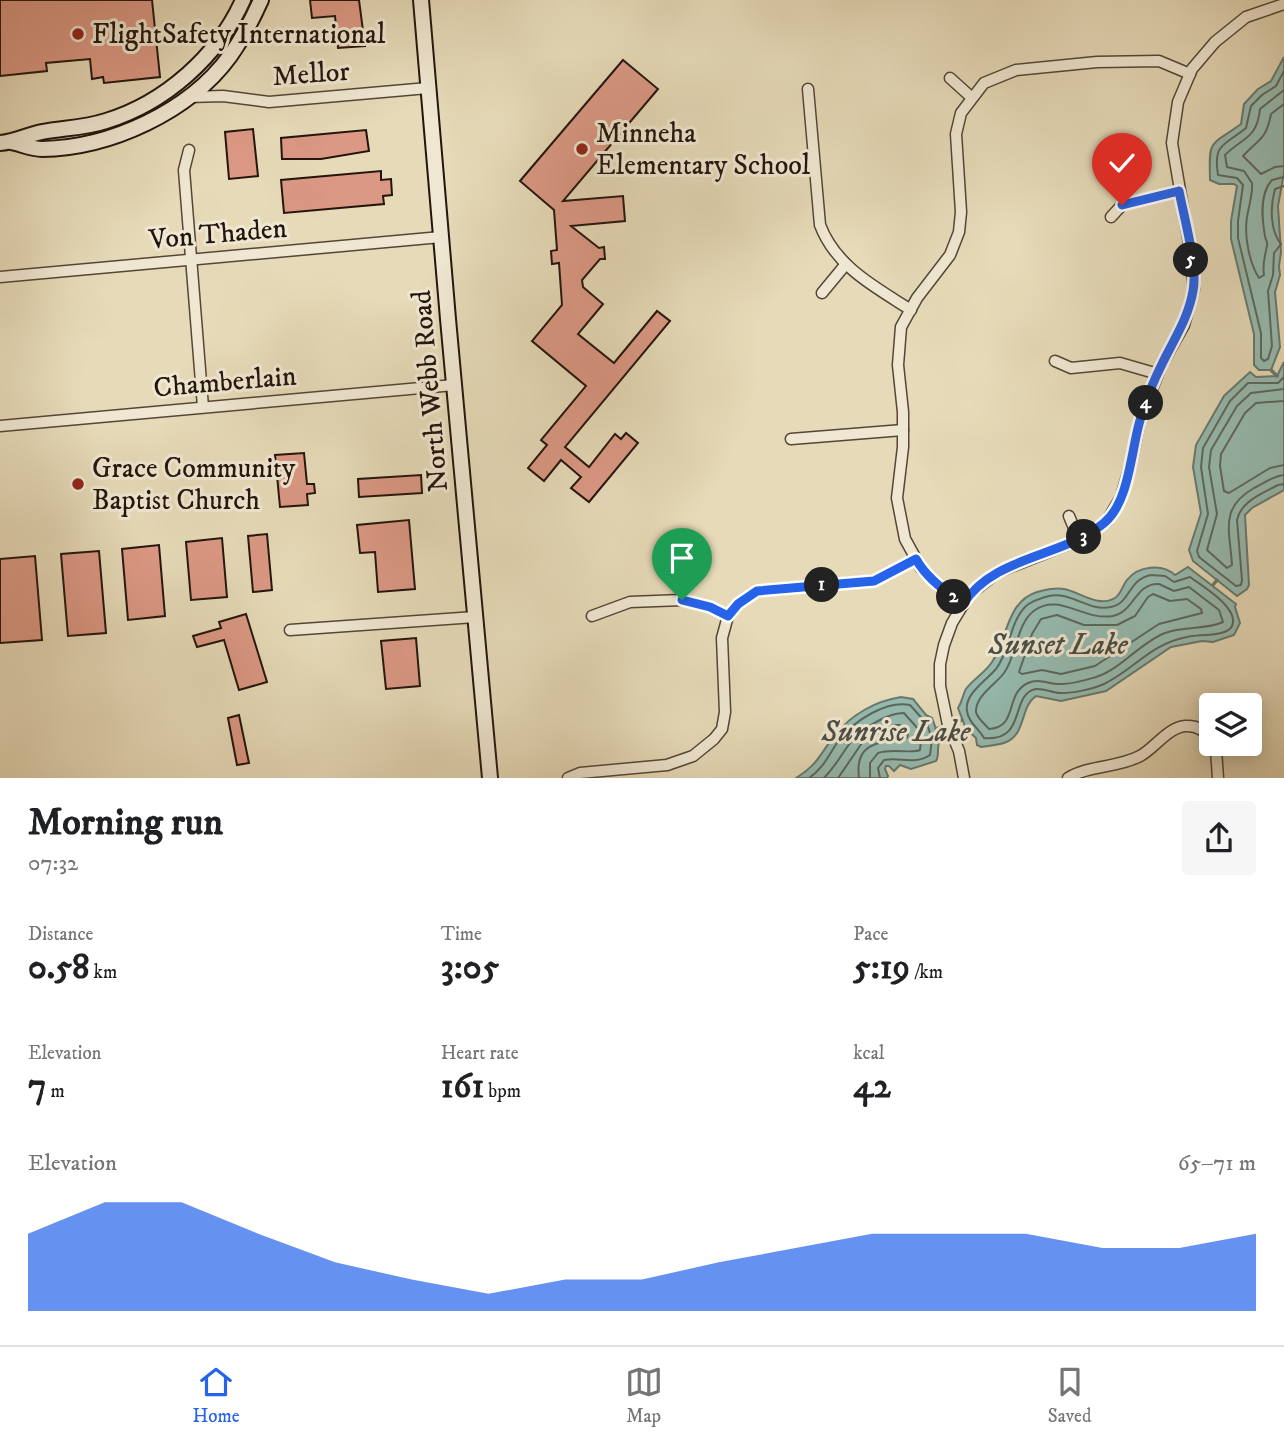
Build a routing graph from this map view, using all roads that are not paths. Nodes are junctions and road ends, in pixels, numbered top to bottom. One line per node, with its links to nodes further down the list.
1 (243, 0): 11 (main road)
2 (261, 0): 9 (main road)
3 (421, 0): 7 (main road, North Webb Road)
4 (1284, 4): 5 (street)
5 (1190, 74): 10 (street); 13 (street)
6 (950, 78): 10 (street)
7 (428, 88): 9 (street, Mellor); 15 (main road, North Webb Road)
8 (808, 89): 17 (street)
9 (193, 97): 11 (main road)
10 (971, 97): 20 (street)
11 (5, 142)
12 (189, 150): 16 (street)
13 (1179, 191): 14 (street); 22 (street)
14 (1111, 217)
15 (441, 237): 16 (street, Von Thaden); 23 (main road, North Webb Road)
16 (190, 259): 18 (street, Von Thaden); 24 (street)
17 (846, 264): 19 (street); 20 (street)
18 (0, 277)
19 (822, 293)
20 (911, 310): 26 (street)
21 (1055, 361): 22 (street)
22 (1158, 374): 29 (street)
23 (454, 384): 24 (street, Chamberlain); 34 (main road, North Webb Road)
24 (203, 407): 25 (street, Chamberlain)
25 (0, 426)
26 (903, 430): 27 (street); 30 (street)
27 (791, 439)
28 (1069, 516): 29 (street)
29 (1079, 540): 31 (street)
30 (916, 559): 31 (street); 33 (street)
31 (963, 604): 40 (street)
32 (592, 616): 33 (street)
33 (728, 616): 39 (street)
34 (475, 617): 35 (street); 38 (main road, North Webb Road)
35 (290, 630)
36 (1199, 727): 41 (street)
37 (1216, 756): 42 (street)
38 (490, 778)
39 (568, 778)
40 (964, 778)
41 (1068, 778)
42 (1218, 778)

